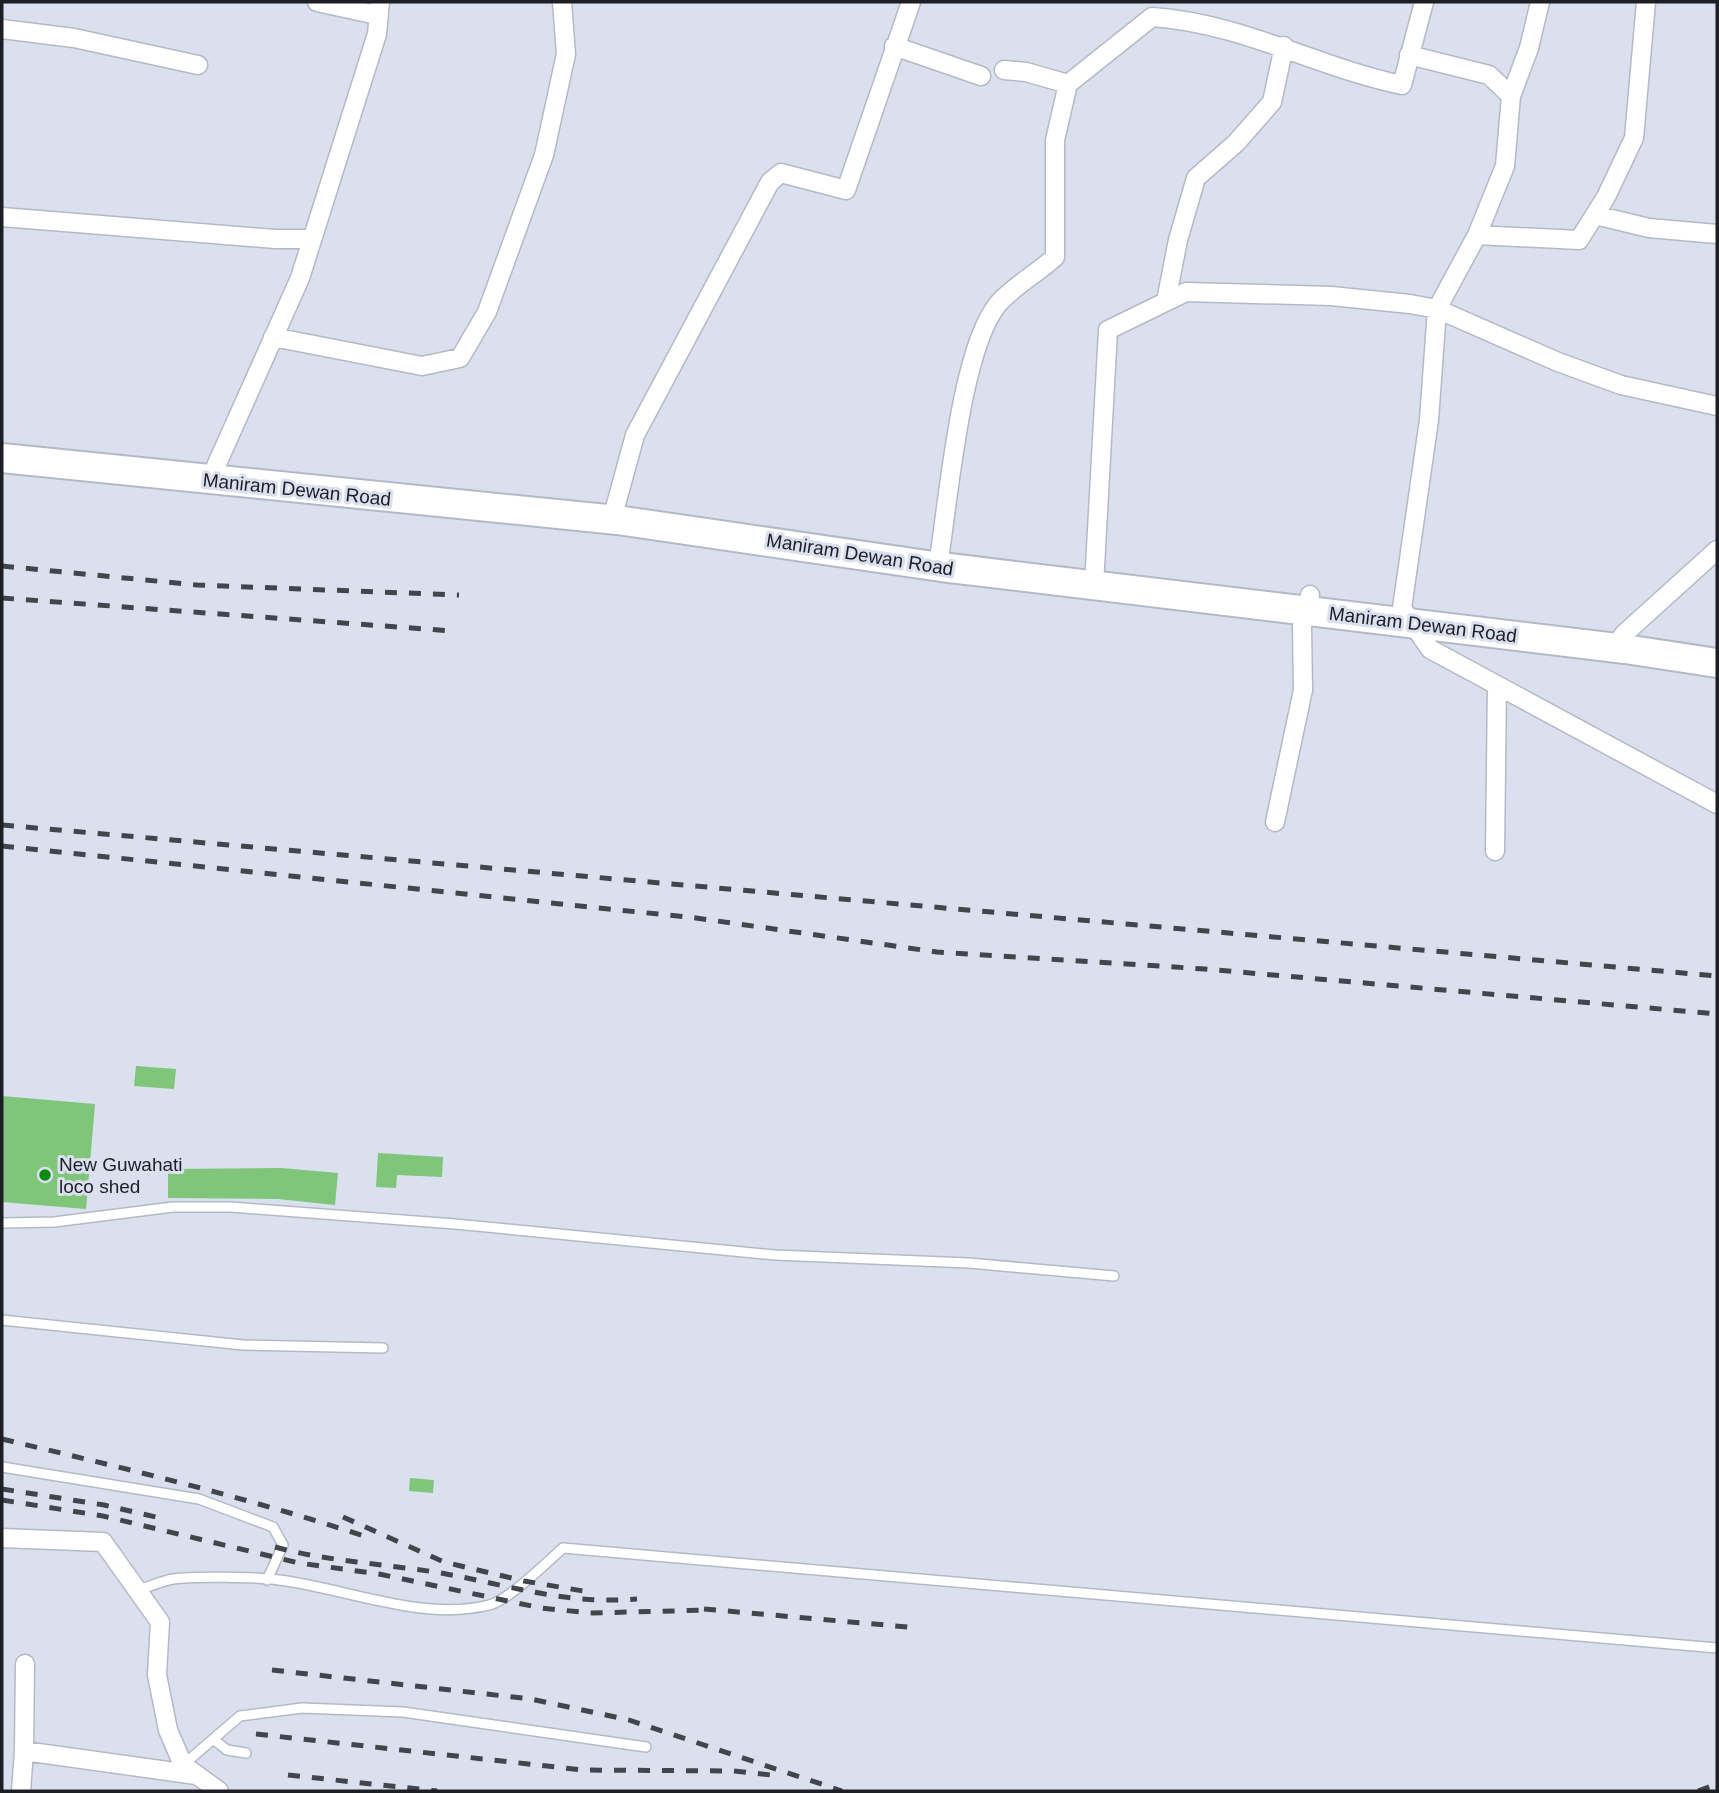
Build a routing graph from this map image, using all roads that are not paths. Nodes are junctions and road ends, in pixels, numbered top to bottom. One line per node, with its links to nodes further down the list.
1 (317, 2): 7 (street)
2 (562, 2): 24 (street)
3 (911, 2): 9 (street)
4 (1424, 2): 11 (street)
5 (1540, 2): 16 (street)
6 (1646, 2): 17 (street)
7 (379, 8): 21 (street)
8 (2, 29): 12 (street)
9 (894, 46): 14 (street); 29 (street)
10 (1284, 46): 11 (street); 15 (street); 22 (street)
11 (1409, 55): 16 (street)
12 (198, 65)
13 (1003, 70): 15 (street)
14 (981, 76)
15 (1068, 84): 32 (street)
16 (1511, 96): 20 (street)
17 (1595, 215): 19 (street); 20 (street)
18 (2, 217): 21 (street)
19 (1717, 234)
20 (1477, 235): 23 (street)
21 (312, 239): 24 (street)
22 (1166, 301): 23 (street); 33 (street)
23 (1437, 309): 25 (street); 35 (street)
24 (273, 337): 28 (street)
25 (1717, 406)
26 (2, 444): 28 (main road, Maniram Dewan Road)
27 (2, 458): 28 (main road, Maniram Dewan Road)
28 (216, 473): 29 (main road, Maniram Dewan Road)
29 (614, 512): 30 (main road, Maniram Dewan Road)
30 (741, 529): 32 (main road, Maniram Dewan Road); 33 (main road, Maniram Dewan Road)
31 (1717, 550): 36 (street)
32 (940, 552): 33 (main road, Maniram Dewan Road)
33 (1094, 578): 34 (main road, Maniram Dewan Road)
34 (1308, 602): 35 (main road, Maniram Dewan Road); 41 (street)
35 (1407, 616): 36 (main road, Maniram Dewan Road); 39 (street)
36 (1619, 641): 37 (main road, Maniram Dewan Road); 38 (main road, Maniram Dewan Road)
37 (1717, 648)
38 (1717, 663)
39 (1497, 685): 40 (street); 42 (street)
40 (1717, 804)
41 (1275, 822)
42 (1495, 851)
43 (2, 1223): 44 (lane)
44 (1114, 1276)
45 (2, 1320): 46 (lane)
46 (383, 1348)
47 (2, 1467): 49 (lane)
48 (2, 1538): 50 (street)
49 (267, 1580): 50 (lane); 51 (lane)
50 (137, 1590): 57 (street)
51 (1717, 1648)
52 (25, 1664): 55 (street)
53 (213, 1739): 54 (lane); 56 (lane); 57 (lane)
54 (646, 1746)
55 (24, 1751): 57 (street); 58 (street)
56 (246, 1753)
57 (189, 1770): 59 (street)
58 (22, 1791)
59 (219, 1791)

